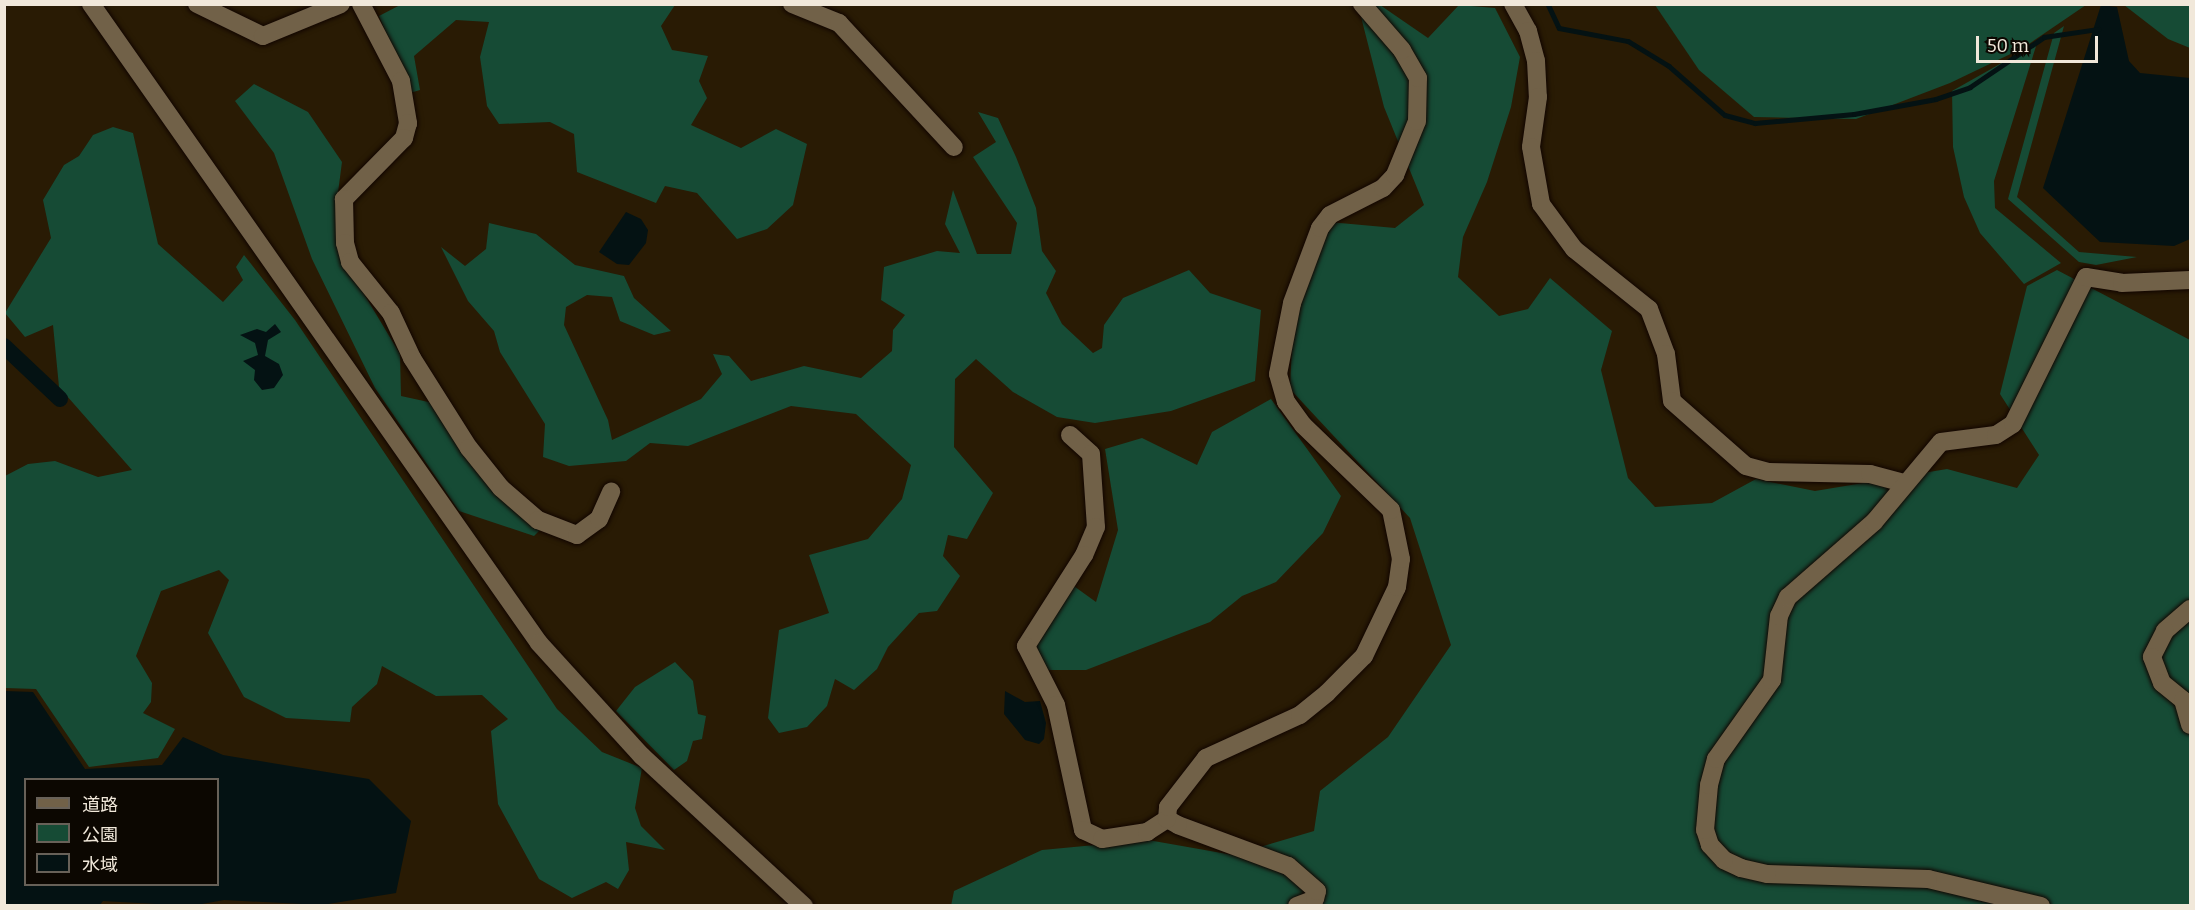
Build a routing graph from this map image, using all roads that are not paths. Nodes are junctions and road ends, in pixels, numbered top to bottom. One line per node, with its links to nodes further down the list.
1 (91, 4): 16 (street)
2 (197, 4): 3 (street)
3 (341, 4)
4 (361, 4): 12 (street)
5 (792, 4): 8 (street)
6 (1362, 4): 15 (street)
7 (1514, 4): 11 (street)
8 (954, 147)
9 (2190, 280): 11 (street)
10 (1070, 435): 15 (street)
11 (1902, 483): 18 (street)
12 (611, 492)
13 (2190, 609): 14 (street)
14 (2190, 725)
15 (1167, 819): 17 (street)
16 (804, 906)
17 (1297, 906)
18 (2041, 906)

